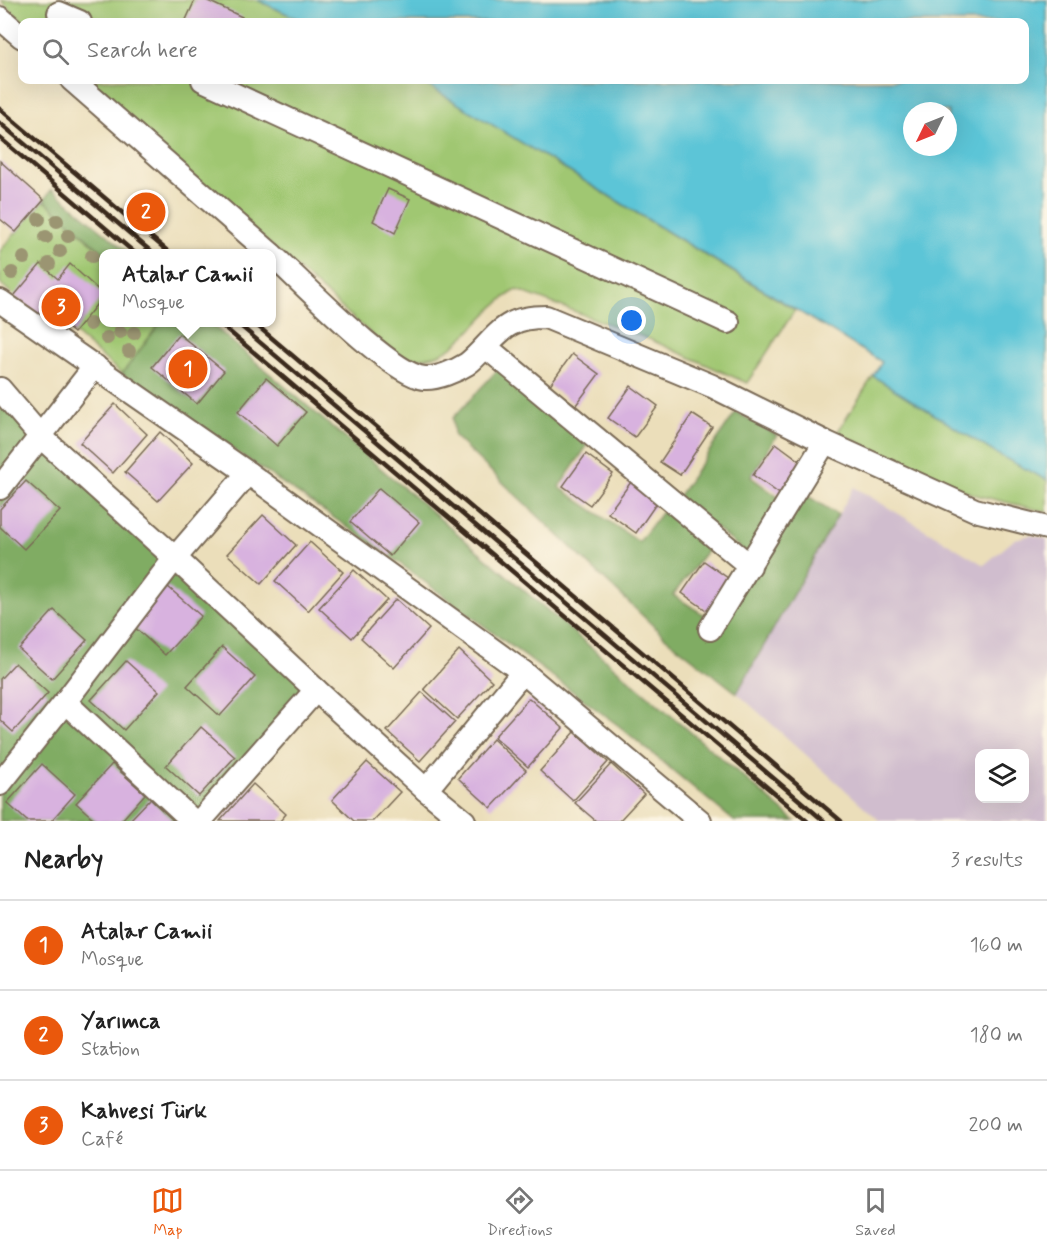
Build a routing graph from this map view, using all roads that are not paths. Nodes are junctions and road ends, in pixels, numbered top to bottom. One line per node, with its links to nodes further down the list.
1 (59, 13): 3 (street)
2 (0, 18): 4 (street)
3 (71, 18)
4 (18, 34)
5 (77, 84): 7 (street)
6 (212, 84): 10 (street)
7 (265, 249)
8 (276, 259): 11 (street)
9 (0, 301): 12 (street)
10 (728, 322)
11 (486, 347): 15 (street); 20 (street)
12 (95, 366): 14 (street); 16 (street)
13 (0, 389): 14 (street)
14 (41, 436): 17 (street); 19 (street)
15 (825, 442): 18 (street); 20 (street)
16 (248, 473): 19 (street); 22 (street)
17 (0, 488)
18 (1047, 528)
19 (175, 558): 23 (street); 24 (street)
20 (750, 566): 21 (street)
21 (710, 630)
22 (523, 672): 26 (street); 30 (street)
23 (316, 690): 26 (street); 28 (street)
24 (65, 702): 25 (street); 27 (street)
25 (0, 784)
26 (426, 790): 29 (street)
27 (193, 821)
28 (200, 821)
29 (464, 821)
30 (700, 821)

